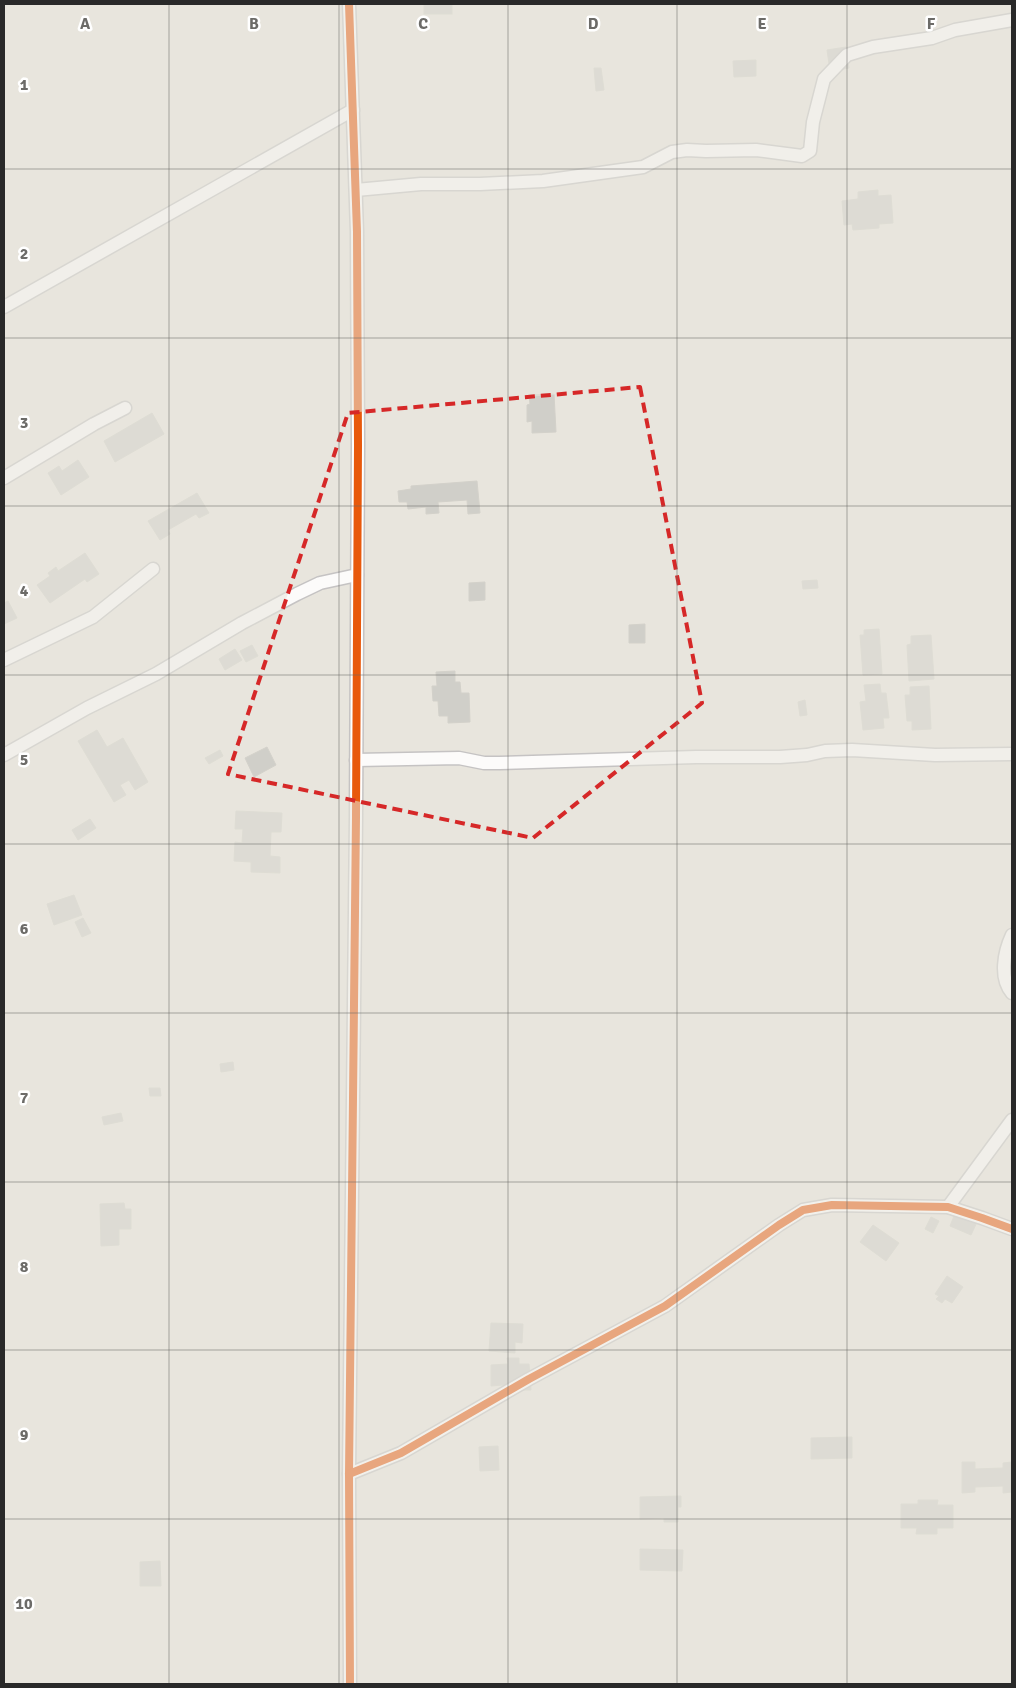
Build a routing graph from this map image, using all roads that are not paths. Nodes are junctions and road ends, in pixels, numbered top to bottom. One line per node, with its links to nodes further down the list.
1 (349, 4): 3 (street)
2 (1012, 20): 4 (street)
3 (353, 110): 4 (street); 5 (street)
4 (356, 190): 9 (street)
5 (4, 307)
6 (125, 408): 7 (street)
7 (4, 478)
8 (153, 569): 10 (street)
9 (357, 575): 12 (street); 13 (street)
10 (4, 660)
11 (1012, 754): 13 (street)
12 (4, 755)
13 (356, 760): 19 (street)
14 (1012, 935): 15 (street)
15 (1012, 993)
16 (1012, 1120): 17 (street)
17 (948, 1207): 18 (street); 19 (street)
18 (1012, 1229)
19 (349, 1474): 20 (street)
20 (350, 1684)

